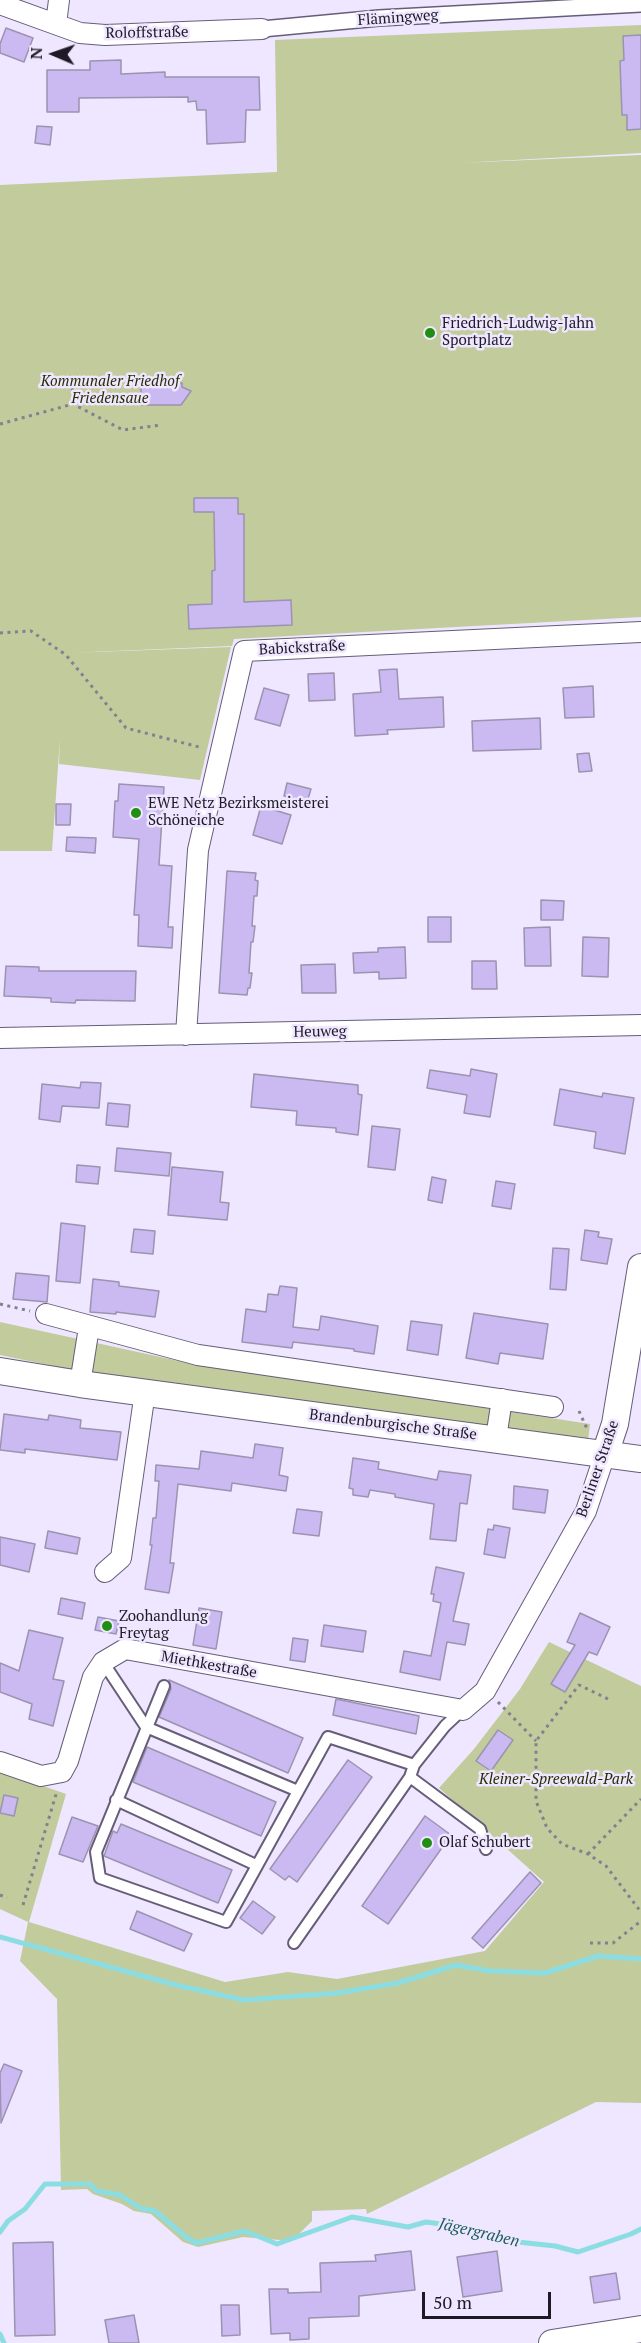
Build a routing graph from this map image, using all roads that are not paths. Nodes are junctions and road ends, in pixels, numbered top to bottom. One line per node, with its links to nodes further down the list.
1 (59, 0): 4 (street)
2 (0, 4): 4 (street, Roloffstraße)
3 (641, 4): 5 (street, Flämingweg)
4 (56, 24): 5 (street, Roloffstraße)
5 (262, 29)
6 (641, 632): 8 (street, Babickstraße)
7 (641, 1025): 8 (street, Heuweg)
8 (186, 1035): 9 (street, Heuweg)
9 (0, 1038)
10 (641, 1267): 19 (street, Berliner Straße)
11 (46, 1314): 12 (street)
12 (89, 1327): 14 (street); 16 (street)
13 (0, 1371): 14 (street, Brandenburgische Straße)
14 (80, 1384): 15 (street, Brandenburgische Straße)
15 (145, 1392): 18 (street, Brandenburgische Straße); 21 (street)
16 (502, 1399): 17 (street); 18 (street)
17 (553, 1407)
18 (496, 1438): 19 (street, Brandenburgische Straße)
19 (598, 1445): 20 (street, Brandenburgische Straße); 24 (street, Berliner Straße)
20 (641, 1459)
21 (105, 1572)
22 (103, 1662): 24 (street, Miethkestraße); 25 (lane); 26 (street)
23 (164, 1686): 25 (lane)
24 (463, 1710): 27 (lane)
25 (146, 1727): 29 (lane); 30 (lane)
26 (0, 1762)
27 (414, 1765): 28 (lane); 29 (lane)
28 (410, 1777): 31 (lane); 33 (lane)
29 (298, 1791): 32 (lane)
30 (116, 1800): 32 (lane); 32 (lane)
31 (486, 1849)
32 (256, 1865)
33 (294, 1942)
34 (641, 2328): 35 (street)
35 (552, 2343)

